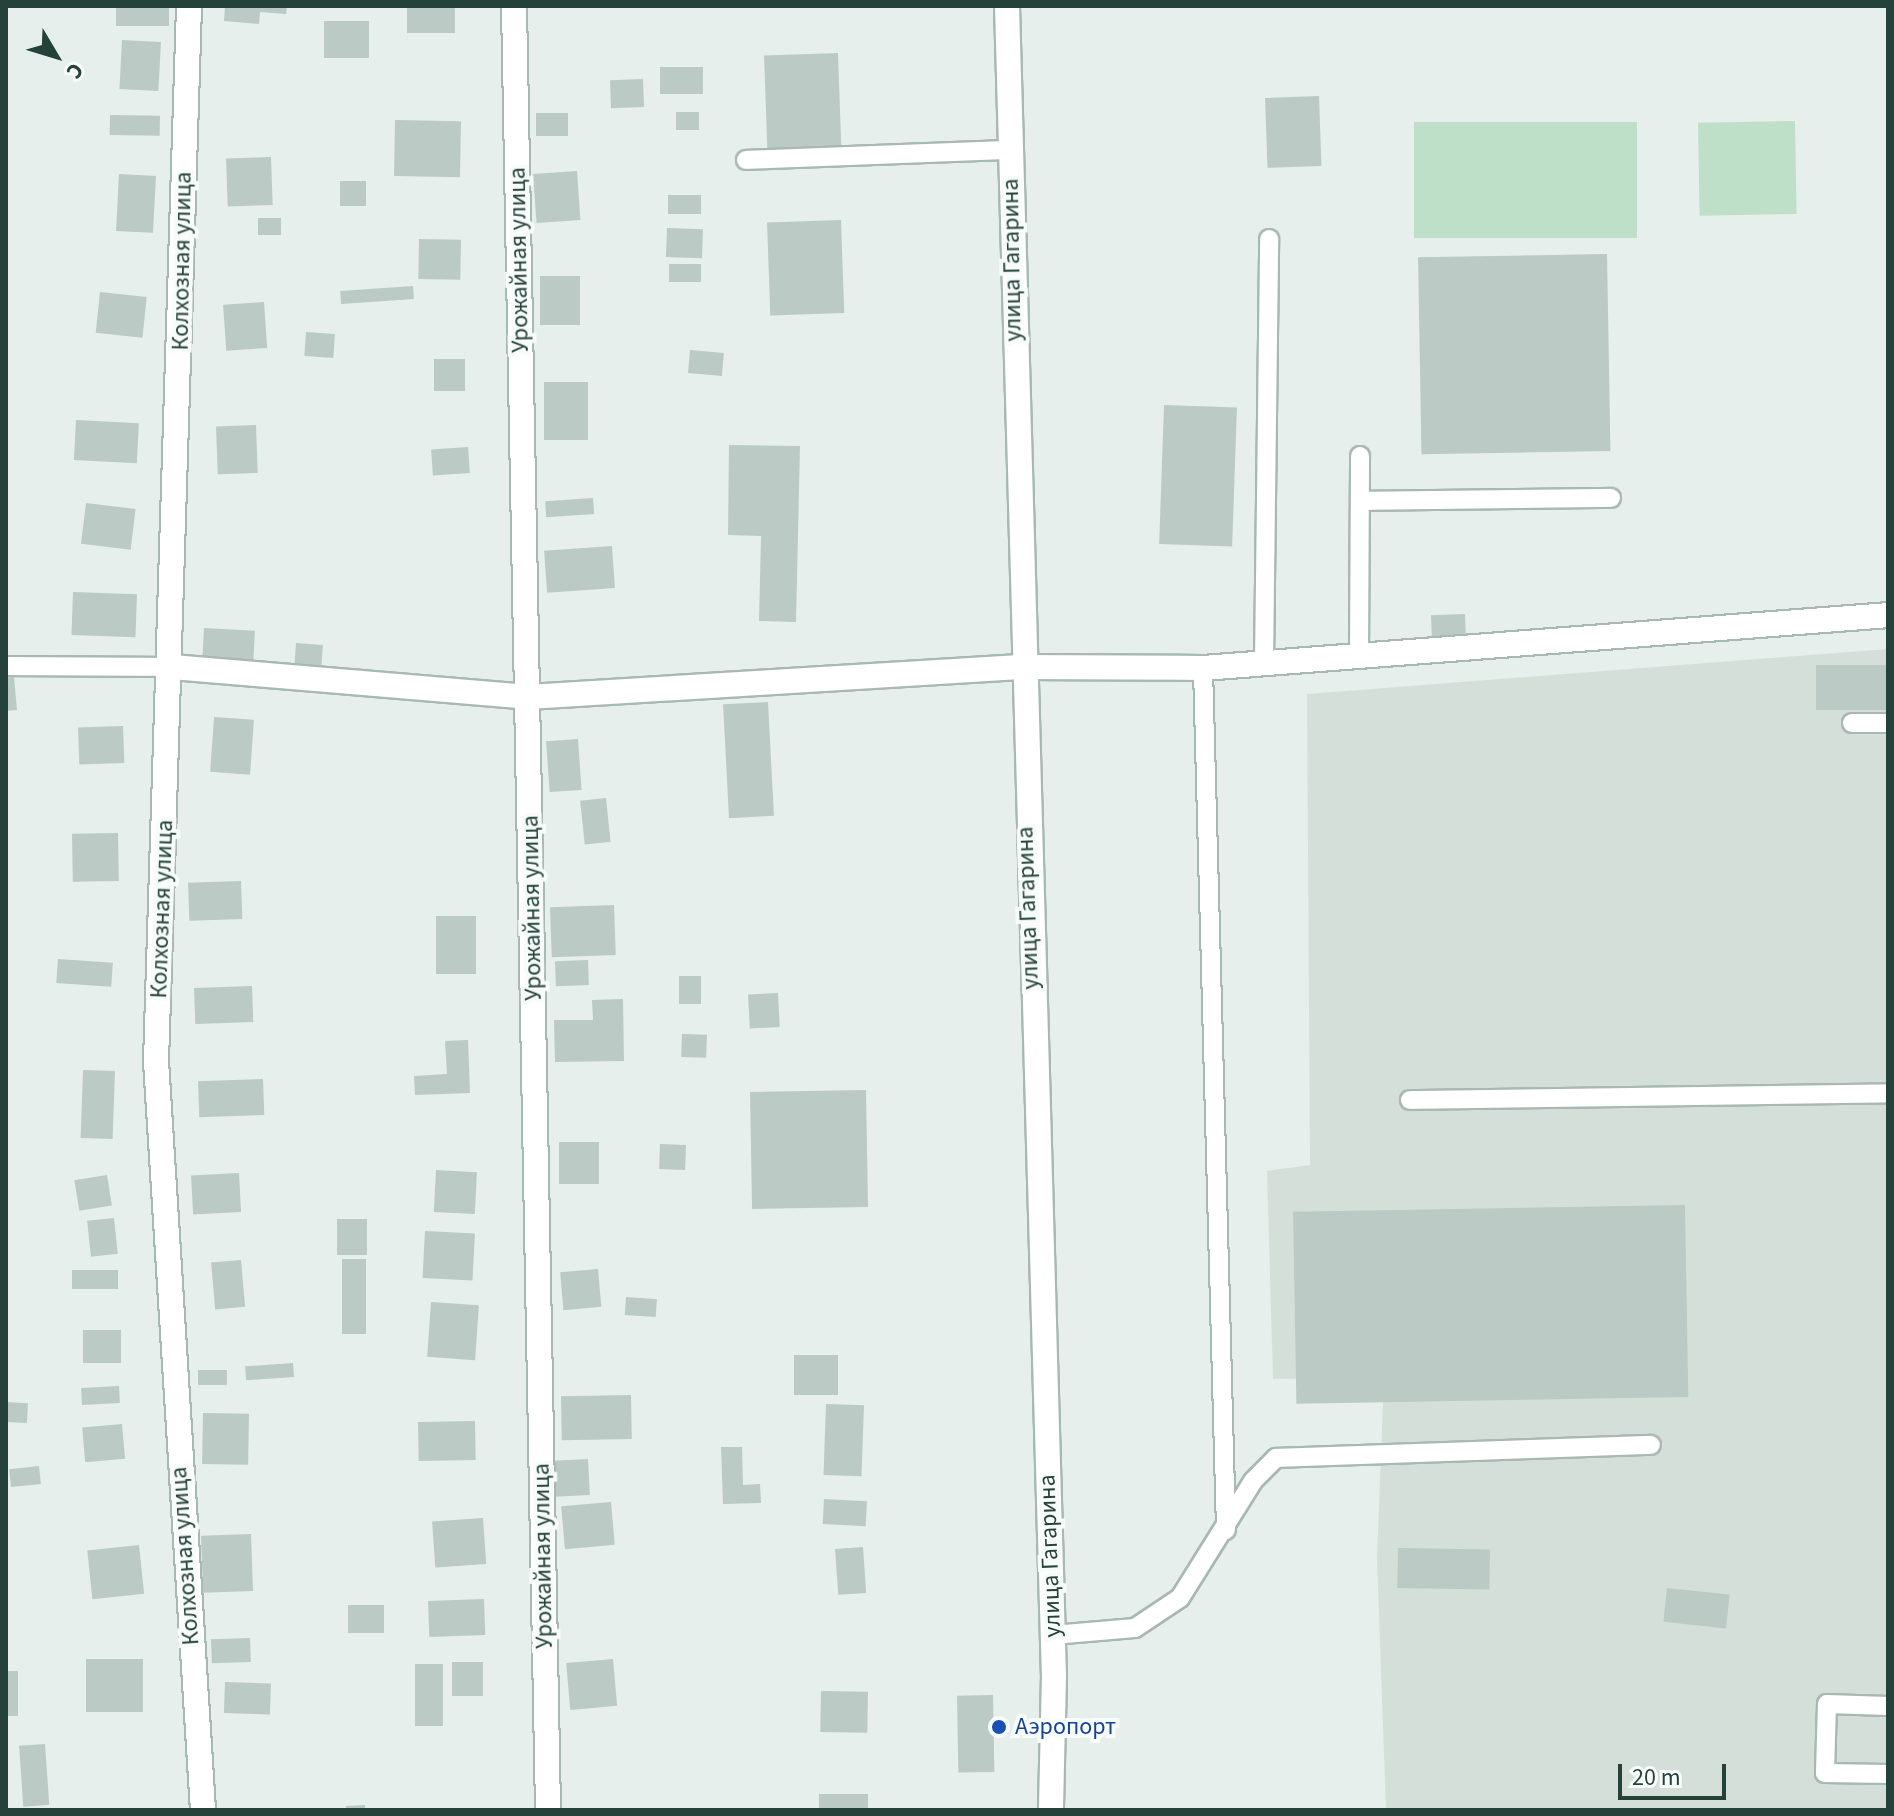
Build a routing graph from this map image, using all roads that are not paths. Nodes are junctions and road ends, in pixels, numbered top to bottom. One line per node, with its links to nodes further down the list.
1 (189, 6): 14 (street, Колхозная улица)
2 (514, 6): 17 (street, Урожайная улица)
3 (1007, 6): 4 (street, улица Гагарина)
4 (1010, 150): 5 (lane); 15 (street, улица Гагарина)
5 (746, 160)
6 (1269, 239): 12 (lane)
7 (1360, 456): 9 (lane)
8 (1611, 498): 9 (lane)
9 (1360, 501): 11 (lane)
10 (1888, 615): 11 (street)
11 (1359, 656): 12 (street)
12 (1264, 663): 16 (street)
13 (6, 666): 14 (lane)
14 (172, 667): 17 (street); 27 (street, Колхозная улица)
15 (1020, 667): 16 (street); 17 (street); 24 (street, улица Гагарина)
16 (1203, 668): 23 (lane)
17 (528, 697): 28 (street, Урожайная улица)
18 (1852, 723): 19 (lane)
19 (1888, 723)
20 (1888, 1093): 21 (lane)
21 (1410, 1100)
22 (1651, 1445): 23 (lane)
23 (1226, 1530): 24 (lane)
24 (1053, 1635): 29 (street, улица Гагарина)
25 (1888, 1706): 26 (lane)
26 (1888, 1774)
27 (203, 1810)
28 (548, 1810)
29 (1051, 1810)

